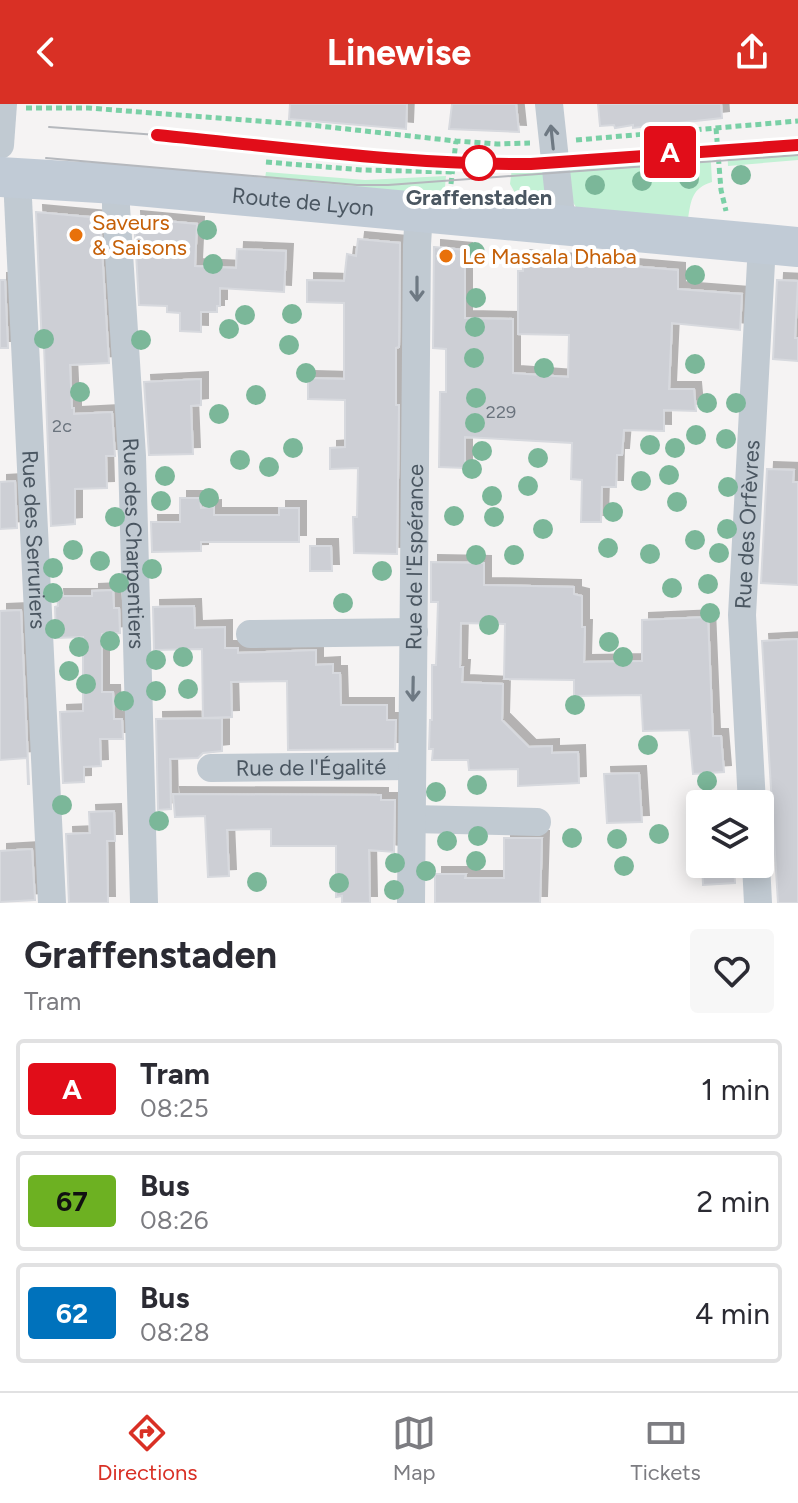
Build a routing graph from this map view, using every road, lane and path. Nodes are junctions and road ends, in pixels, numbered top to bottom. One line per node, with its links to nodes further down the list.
1 (549, 104): 5 (street, one-way to 1)
2 (798, 121): 3 (path)
3 (716, 128): 5 (path); 11 (path)
4 (456, 141): 5 (path); 6 (path); 7 (path)
5 (552, 142): 10 (street)
6 (4, 145): 8 (main road, Route de Lyon); 20 (street, Rue des Serruriers)
7 (266, 162)
8 (116, 184): 9 (main road, Route de Lyon); 21 (street, Rue des Charpentiers)
9 (419, 211): 10 (main road, Route de Lyon); 12 (street, Rue de l'Espérance, one-way to 12)
10 (562, 225): 11 (main road, Route de Lyon)
11 (762, 244): 16 (street, Rue des Orfèvres)
12 (414, 632): 13 (street); 14 (street, Rue de l'Espérance, one-way to 14)
13 (250, 634)
14 (412, 766): 15 (street, Rue de l'Égalité); 17 (street, Rue de l'Espérance)
15 (211, 768)
16 (751, 790)
17 (412, 819): 18 (street); 22 (street, Rue de l'Espérance)
18 (537, 822)
19 (757, 878): 23 (street)
20 (52, 903)
21 (144, 903)
22 (411, 903)
23 (758, 903)

